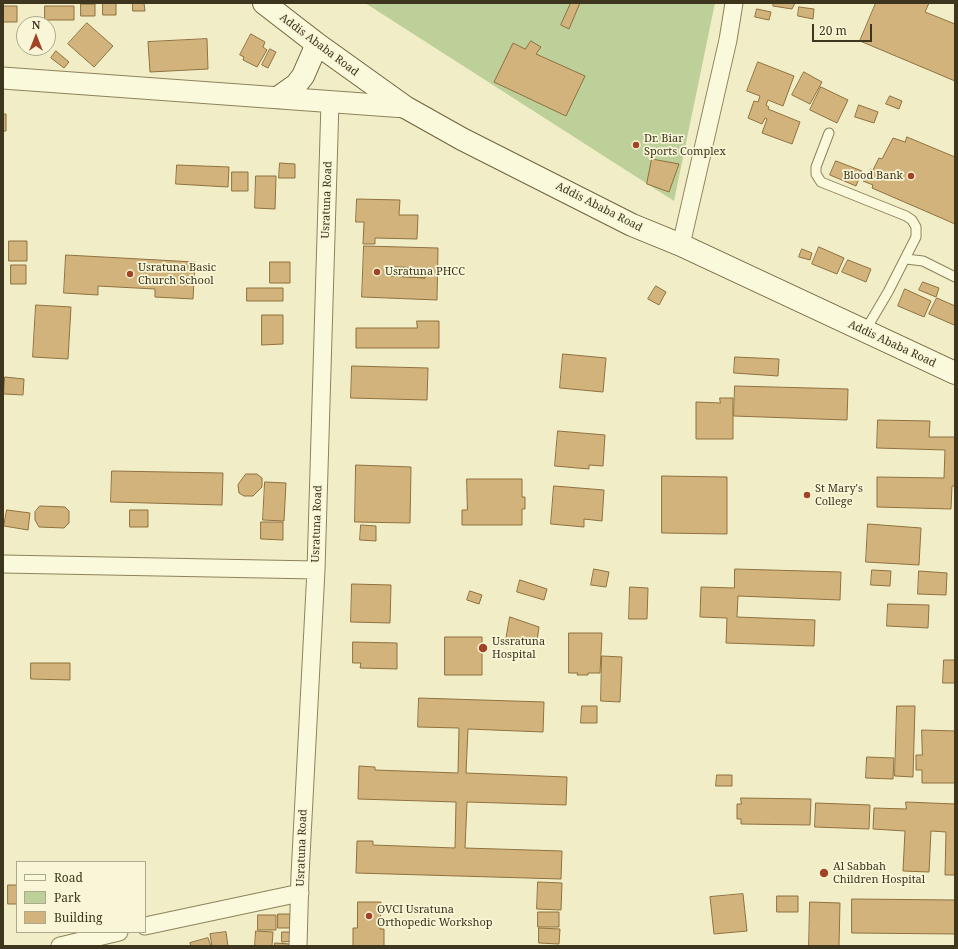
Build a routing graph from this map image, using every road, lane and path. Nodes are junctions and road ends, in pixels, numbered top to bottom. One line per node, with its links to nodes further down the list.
1 (264, 3): 3 (main road, Addis Ababa Road)
2 (734, 3): 9 (street)
3 (316, 44): 5 (main road); 7 (main road, Addis Ababa Road)
4 (3, 78): 5 (street)
5 (280, 98): 6 (street)
6 (330, 102): 7 (street); 15 (street, Usratuna Road)
7 (405, 107): 9 (main road, Addis Ababa Road)
8 (829, 133): 10 (lane)
9 (681, 245): 12 (main road, Addis Ababa Road)
10 (906, 259): 11 (lane); 12 (lane)
11 (955, 277)
12 (864, 332): 13 (main road, Addis Ababa Road)
13 (955, 373)
14 (3, 564): 15 (street)
15 (316, 570): 16 (street, Usratuna Road)
16 (300, 893): 17 (street); 21 (street, Usratuna Road)
17 (146, 926)
18 (116, 933): 19 (street)
19 (77, 944): 20 (street)
20 (60, 946)
21 (298, 946)

